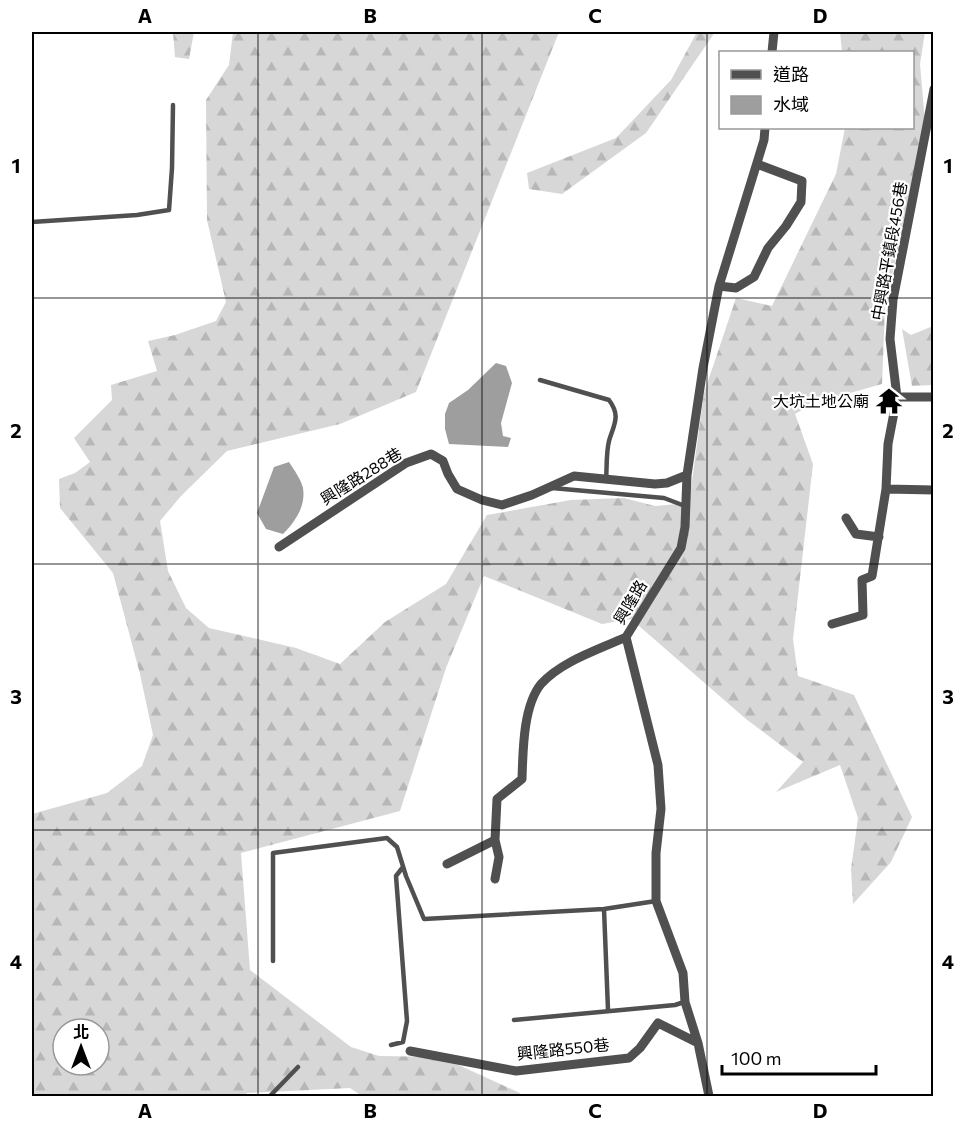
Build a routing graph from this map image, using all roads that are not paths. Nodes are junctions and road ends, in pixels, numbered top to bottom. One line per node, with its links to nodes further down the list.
1 (774, 32): 2 (street)
2 (772, 51)
3 (933, 89): 11 (street, 中興路平鎮段456巷)
4 (173, 105): 7 (lane)
5 (765, 129): 6 (street, 興隆路)
6 (757, 164): 8 (street, 興隆路); 8 (street)
7 (32, 222)
8 (719, 285): 12 (street, 興隆路)
9 (540, 380): 13 (lane)
10 (933, 397): 11 (street)
11 (897, 398): 15 (street, 中興路平鎮段456巷)
12 (687, 475): 13 (street, 興隆路288巷); 17 (street, 興隆路)
13 (606, 480): 14 (street, 興隆路288巷)
14 (548, 488): 17 (lane); 20 (street, 興隆路288巷)
15 (886, 489): 16 (street); 19 (street, 中興路平鎮段456巷)
16 (933, 490)
17 (685, 506): 22 (street, 興隆路)
18 (846, 518): 19 (street)
19 (879, 537): 21 (street, 中興路平鎮段456巷)
20 (279, 547)
21 (832, 624)
22 (626, 637): 23 (street); 27 (street, 興隆路)
23 (495, 840): 24 (street); 26 (street)
24 (447, 864)
25 (403, 867): 28 (lane); 29 (lane); 34 (lane)
26 (495, 879)
27 (656, 901): 28 (lane); 30 (street, 興隆路)
28 (604, 909): 31 (lane)
29 (273, 961)
30 (685, 1002): 31 (lane); 33 (street, 興隆路)
31 (608, 1010): 32 (lane)
32 (514, 1020)
33 (698, 1043): 35 (street, 興隆路550巷); 38 (street, 興隆路)
34 (391, 1045)
35 (410, 1051)
36 (298, 1066): 37 (lane)
37 (270, 1096)
38 (709, 1096)

